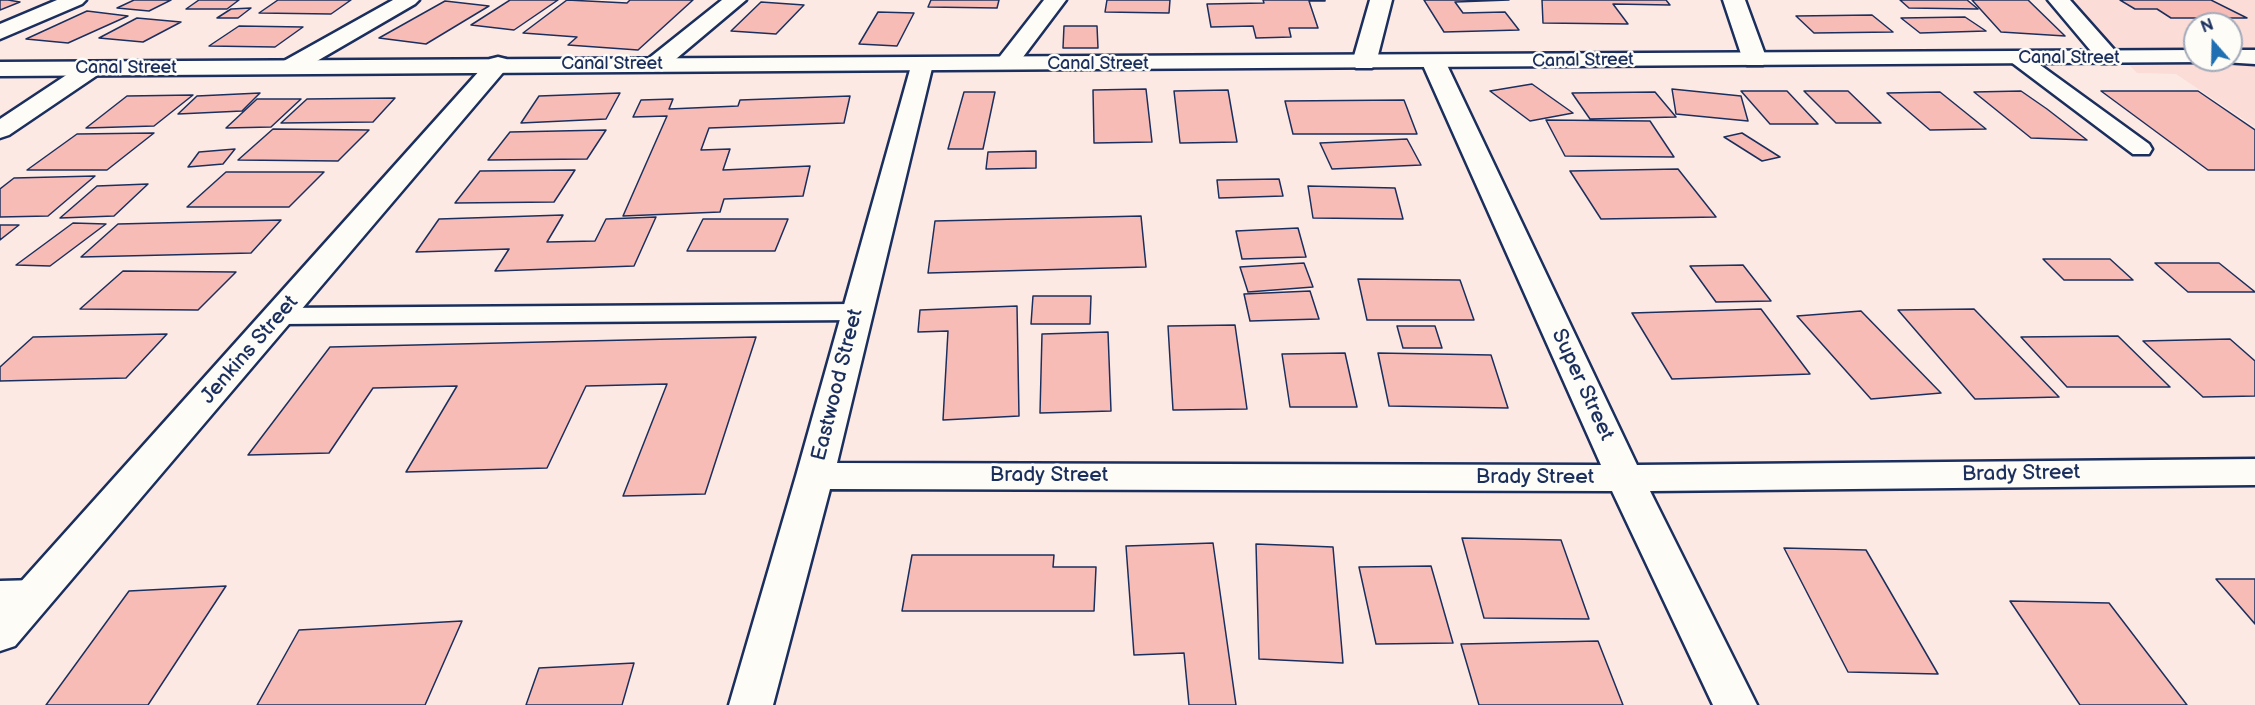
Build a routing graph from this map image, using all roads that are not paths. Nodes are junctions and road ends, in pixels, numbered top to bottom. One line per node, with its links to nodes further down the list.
1 (75, 0): 8 (street)
2 (408, 0): 19 (street)
3 (735, 0): 16 (street)
4 (1055, 0): 18 (street)
5 (1382, 0): 13 (street)
6 (1734, 0): 12 (street)
7 (2059, 0): 11 (street)
8 (0, 32)
9 (2183, 57): 11 (street, Canal Street)
10 (2018, 58): 11 (street, Canal Street); 12 (street, Canal Street); 23 (lane)
11 (2109, 58)
12 (1755, 60): 14 (street, Canal Street)
13 (1364, 63): 14 (street, Canal Street); 18 (street, Canal Street)
14 (1434, 63): 28 (street, Super Street)
15 (498, 64): 16 (street, Canal Street); 19 (street, Canal Street); 25 (street, Jenkins Street)
16 (656, 64): 17 (street, Canal Street)
17 (921, 64): 18 (street, Canal Street); 24 (street, Eastwood Street)
18 (1006, 64)
19 (290, 67): 21 (street, Canal Street)
20 (0, 69): 21 (street, Canal Street)
21 (92, 69): 22 (street)
22 (0, 130)
23 (2141, 149)
24 (857, 312): 25 (lane); 27 (street, Eastwood Street)
25 (279, 316): 29 (street, Jenkins Street)
26 (2255, 472): 28 (street, Brady Street)
27 (815, 476): 28 (street, Brady Street); 32 (street, Eastwood Street)
28 (1625, 478): 33 (street, Super Street)
29 (36, 593): 30 (lane); 31 (street, Jenkins Street)
30 (0, 594)
31 (0, 634)
32 (751, 705)
33 (1735, 705)

